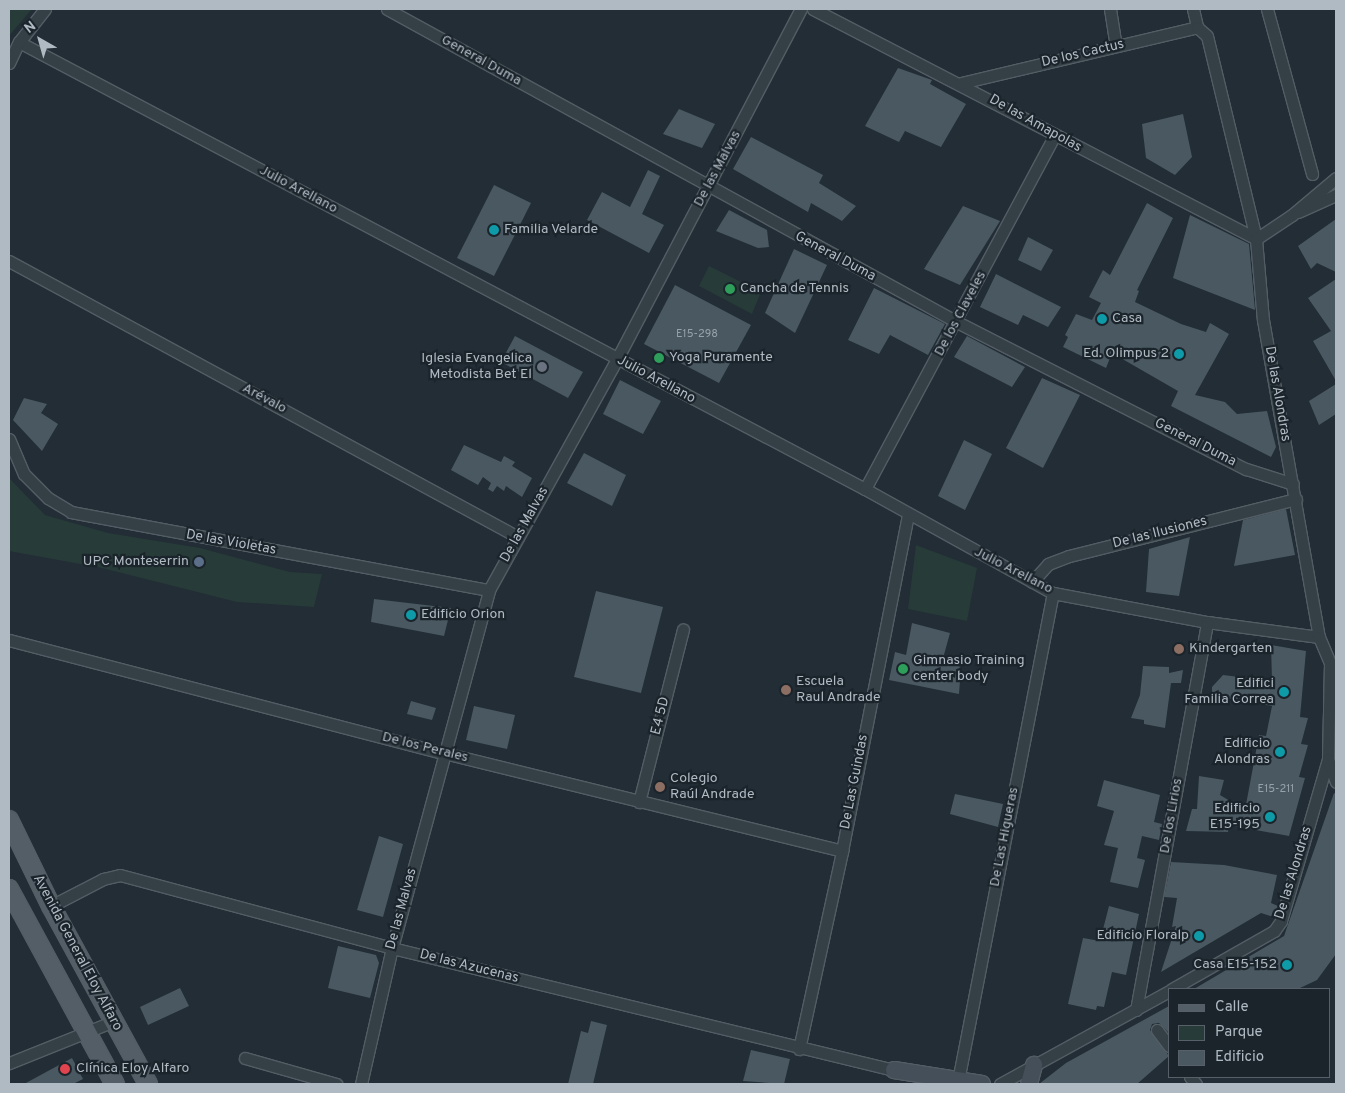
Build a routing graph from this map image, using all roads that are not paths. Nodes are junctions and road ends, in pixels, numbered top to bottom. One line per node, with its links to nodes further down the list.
1 (45, 9): 9 (street)
2 (387, 9): 16 (street, General Duma)
3 (801, 9): 16 (street, De las Malvas)
4 (814, 9): 12 (street, De las Amapolas)
5 (1110, 9): 10 (street)
6 (1193, 9): 8 (street, De las Alondras)
7 (1267, 9): 14 (street)
8 (1200, 29): 10 (street, De los Cactus); 19 (street, De las Alondras)
9 (20, 42): 11 (street); 22 (street, Julio Arellano)
10 (1116, 46): 12 (street, De los Cactus)
11 (9, 63)
12 (961, 82): 13 (street, De las Amapolas)
13 (1054, 137): 19 (street, De las Amapolas); 21 (street, De los Claveles)
14 (1312, 174)
15 (1336, 178): 18 (street)
16 (709, 188): 21 (street, General Duma); 22 (street, De las Malvas)
17 (1336, 195): 18 (street)
18 (1292, 215): 19 (street)
19 (1256, 238): 24 (street, De las Alondras)
20 (9, 261): 28 (street, Arévalo)
21 (957, 322): 24 (street, General Duma); 25 (street, De los Claveles)
22 (617, 360): 25 (street, Julio Arellano); 28 (street, De las Malvas)
23 (9, 440): 30 (street, De las Violetas)
24 (1293, 484): 26 (street, De las Alondras)
25 (866, 489): 27 (street, Julio Arellano)
26 (1296, 499): 29 (street, De las Ilusiones); 34 (street, De las Alondras)
27 (908, 515): 29 (street, Julio Arellano); 42 (street, De Las Guindas)
28 (518, 537): 30 (street, De las Malvas)
29 (1032, 582): 31 (street, Julio Arellano)
30 (489, 590): 37 (street, De las Malvas)
31 (1053, 593): 32 (street, Julio Arellano); 59 (street, De Las Higueras)
32 (1207, 622): 34 (street, Julio Arellano); 48 (street, De los Lirios)
33 (683, 630): 40 (street, E4 5D)
34 (1320, 637): 36 (street, De las Alondras)
35 (9, 640): 37 (street, De los Perales)
36 (1333, 660): 38 (street, De las Alondras)
37 (444, 754): 40 (street, De los Perales); 45 (street, De las Malvas)
38 (1328, 759): 39 (street, De las Alondras); 46 (street, De las Alondras)
39 (1336, 782)
40 (639, 802): 42 (street, De los Perales)
41 (9, 820): 44 (main road, Avenida General Eloy Alfaro)
42 (842, 851): 53 (street, De Las Guindas)
43 (9, 888): 51 (main road, Avenida General Eloy Alfaro)
44 (51, 906): 45 (street, De las Azucenas); 49 (main road, Avenida General Eloy Alfaro)
45 (392, 948): 53 (street, De las Azucenas); 63 (street, De las Malvas)
46 (1174, 988)
47 (1168, 992): 48 (street)
48 (1136, 1010): 56 (street)
49 (114, 1021): 51 (street); 61 (main road, Avenida General Eloy Alfaro)
50 (1157, 1030): 52 (street)
51 (87, 1034): 55 (street); 60 (main road, Avenida General Eloy Alfaro)
52 (1168, 1045)
53 (798, 1049): 57 (street, De las Azucenas)
54 (245, 1058): 62 (street)
55 (9, 1063)
56 (1034, 1065): 66 (street); 67 (street)
57 (894, 1070): 58 (street, De las Azucenas); 64 (street, De las Azucenas)
58 (938, 1081): 59 (street, De las Azucenas)
59 (958, 1081): 65 (street, De las Azucenas)
60 (115, 1084)
61 (148, 1084)
62 (336, 1084)
63 (361, 1084)
64 (912, 1084)
65 (982, 1084)
66 (1000, 1084)
67 (1028, 1084)

